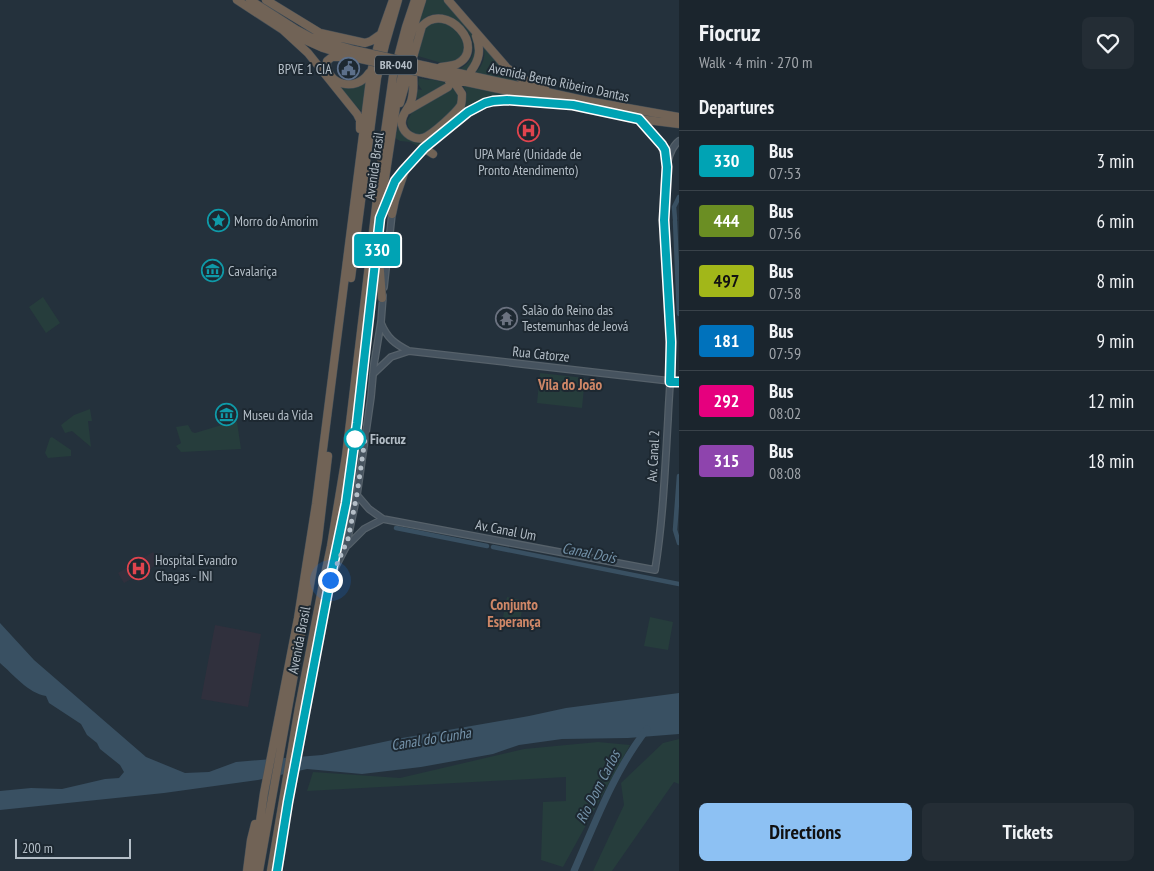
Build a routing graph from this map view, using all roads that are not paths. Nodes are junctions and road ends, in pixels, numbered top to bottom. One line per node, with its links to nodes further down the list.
1 (237, 0): 10 (highway)
2 (250, 0): 13 (highway)
3 (265, 0): 12 (highway); 13 (highway)
4 (393, 0): 9 (highway, Avenida Brasil)
5 (398, 0): 29 (highway, Avenida Brasil / BR-040)
6 (415, 0): 44 (highway, Avenida Brasil / BR-040)
7 (422, 0): 27 (highway, Avenida Brasil)
8 (448, 0): 11 (highway)
9 (385, 22): 12 (highway, Avenida Brasil); 29 (highway)
10 (283, 30): 14 (highway); 33 (highway)
11 (474, 32): 17 (highway); 21 (highway)
12 (381, 34): 18 (highway, Avenida Brasil)
13 (323, 42): 14 (highway)
14 (353, 54): 16 (highway, bridge); 18 (highway)
15 (414, 57): 16 (highway); 23 (highway); 27 (highway)
16 (427, 70): 19 (highway, Avenida Bento Ribeiro Dantas); 21 (highway, Avenida Bento Ribeiro Dantas)
17 (471, 71)
18 (371, 72): 33 (highway, Avenida Brasil)
19 (446, 79): 22 (highway, Avenida Bento Ribeiro Dantas); 23 (highway)
20 (448, 87): 23 (highway)
21 (588, 101): 24 (highway, Avenida Bento Ribeiro Dantas)
22 (573, 105): 25 (highway, Avenida Bento Ribeiro Dantas); 30 (highway)
23 (406, 111)
24 (679, 117)
25 (639, 119): 26 (highway, Avenida Bento Ribeiro Dantas); 34 (street)
26 (679, 124)
27 (392, 135): 36 (highway, Avenida Brasil)
28 (679, 140): 34 (street)
29 (368, 144): 50 (highway, Avenida Brasil / BR-040)
30 (424, 148): 31 (highway); 32 (highway)
31 (433, 154)
32 (410, 161): 35 (highway); 36 (highway)
33 (360, 163): 50 (highway, Avenida Brasil)
34 (667, 167): 42 (street)
35 (392, 214): 38 (street)
36 (380, 218): 37 (highway, Avenida Brasil)
37 (378, 241): 38 (highway); 43 (highway, Avenida Brasil)
38 (382, 298): 39 (street)
39 (381, 322): 40 (street, Rua Catorze); 41 (street)
40 (409, 351): 41 (street); 42 (street, Rua Catorze)
41 (373, 374): 45 (street)
42 (675, 382): 48 (street, Av. Canal 2)
43 (357, 423): 44 (highway); 49 (highway, Avenida Brasil)
44 (346, 456): 51 (highway, Avenida Brasil / BR-040)
45 (357, 494): 46 (street); 47 (street)
46 (383, 519): 47 (street); 48 (street, Av. Canal Um)
47 (346, 546): 49 (street)
48 (655, 570)
49 (330, 580): 51 (highway, Avenida Brasil)
50 (278, 741): 52 (highway, Avenida Brasil / BR-040)
51 (296, 744): 53 (highway, Avenida Brasil / BR-040)
52 (268, 790): 54 (highway); 55 (highway, Avenida Brasil); 56 (highway, Avenida Brasil / BR-040)
53 (286, 796): 57 (highway, Avenida Brasil / BR-040); 58 (highway, Avenida Brasil)
54 (247, 871)
55 (253, 871)
56 (259, 871)
57 (271, 871)
58 (277, 871)

